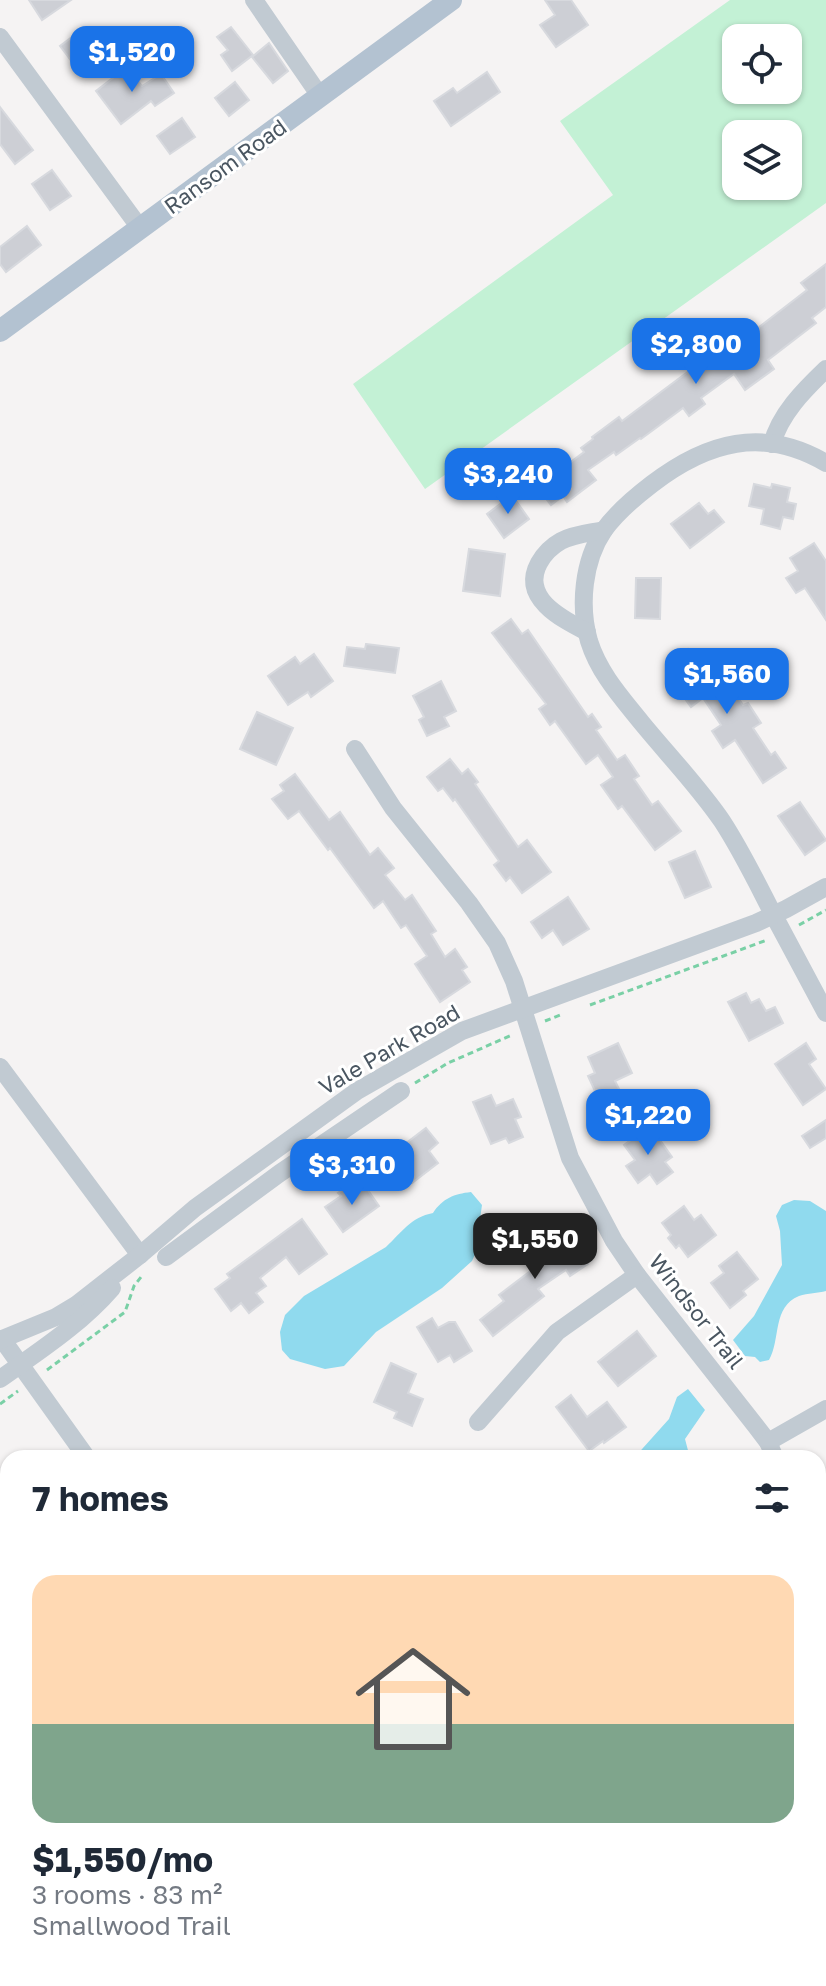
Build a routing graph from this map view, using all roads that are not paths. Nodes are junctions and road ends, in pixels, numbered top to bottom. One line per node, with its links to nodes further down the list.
1 (254, 0): 4 (street)
2 (451, 0): 4 (main road, Ransom Road)
3 (0, 37): 5 (street)
4 (320, 96): 5 (main road, Ransom Road)
5 (140, 228): 6 (main road, Ransom Road)
6 (0, 331)
7 (826, 369): 8 (street)
8 (772, 444): 9 (street); 10 (street)
9 (826, 463)
10 (604, 530): 11 (street); 11 (street)
11 (587, 632): 14 (street)
12 (355, 749): 15 (street, Windsor Trail)
13 (826, 887): 14 (street, Vale Park Road)
14 (774, 915): 15 (street, Vale Park Road); 16 (street)
15 (522, 1009): 19 (street, Vale Park Road); 23 (street, Windsor Trail)
16 (826, 1013)
17 (0, 1067): 21 (street)
18 (401, 1091): 20 (street)
19 (267, 1156): 20 (street); 21 (street, Vale Park Road)
20 (280, 1173): 22 (street)
21 (140, 1255): 24 (street, Vale Park Road); 25 (street, Vale Park Road)
22 (166, 1257)
23 (637, 1275): 28 (street); 30 (street, Windsor Trail)
24 (1, 1339): 25 (street)
25 (21, 1364): 26 (street, Vale Park Road); 29 (street)
26 (0, 1379)
27 (826, 1409): 30 (street)
28 (478, 1422)
29 (81, 1450)
30 (771, 1450)

